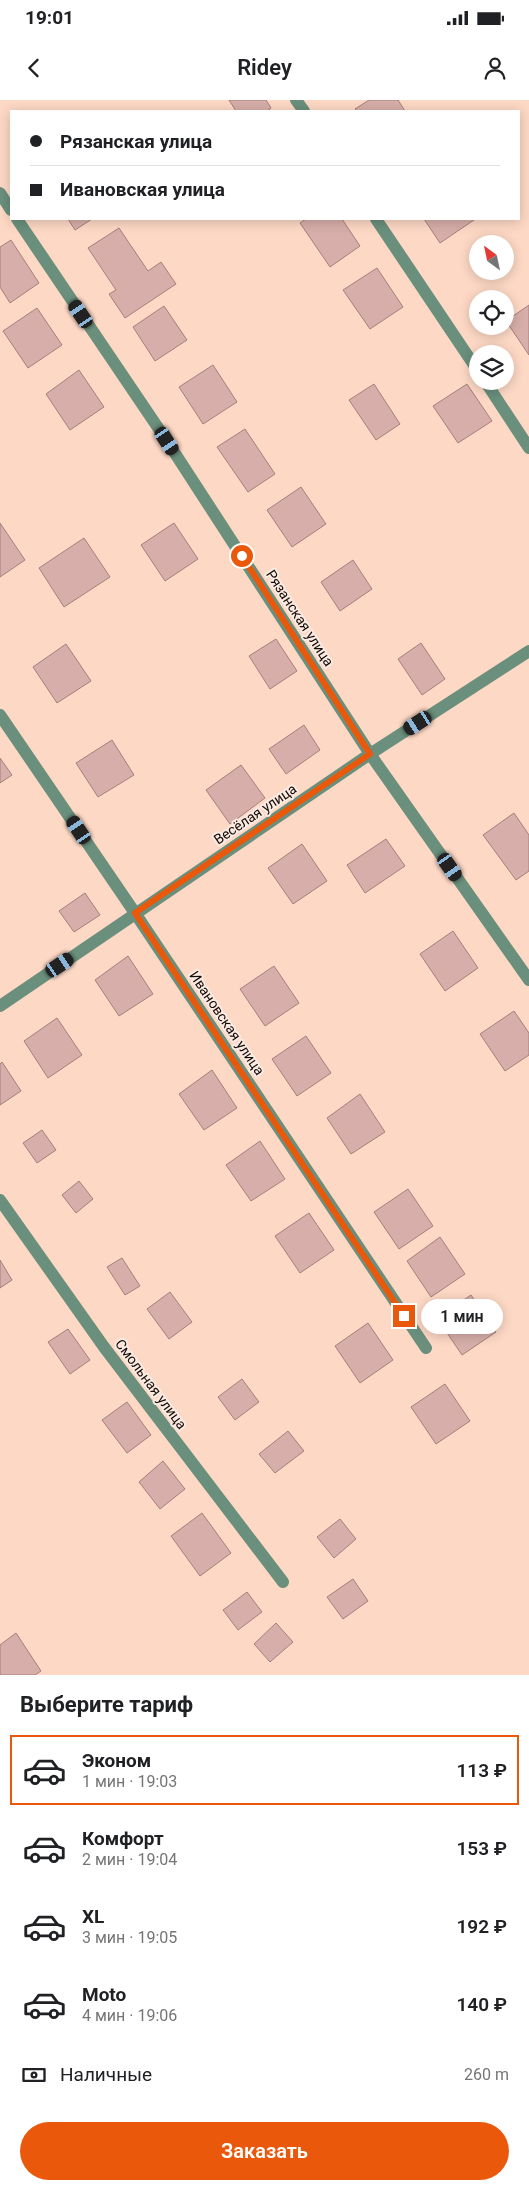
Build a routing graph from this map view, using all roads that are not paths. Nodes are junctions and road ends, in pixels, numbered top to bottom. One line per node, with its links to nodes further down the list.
1 (0, 193): 2 (street)
2 (10, 208)
3 (18, 220): 10 (street, Рязанская улица)
4 (377, 220): 5 (street)
5 (469, 357)
6 (491, 390): 7 (street)
7 (529, 448)
8 (529, 651): 10 (street, Весёлая улица)
9 (0, 715): 11 (street, Ивановская улица)
10 (370, 754): 11 (street, Весёлая улица); 12 (street, Рязанская улица)
11 (135, 913): 13 (street, Весёлая улица); 15 (street, Ивановская улица)
12 (529, 980)
13 (0, 1006)
14 (0, 1200): 16 (street, Смольная улица)
15 (426, 1348)
16 (283, 1582)

